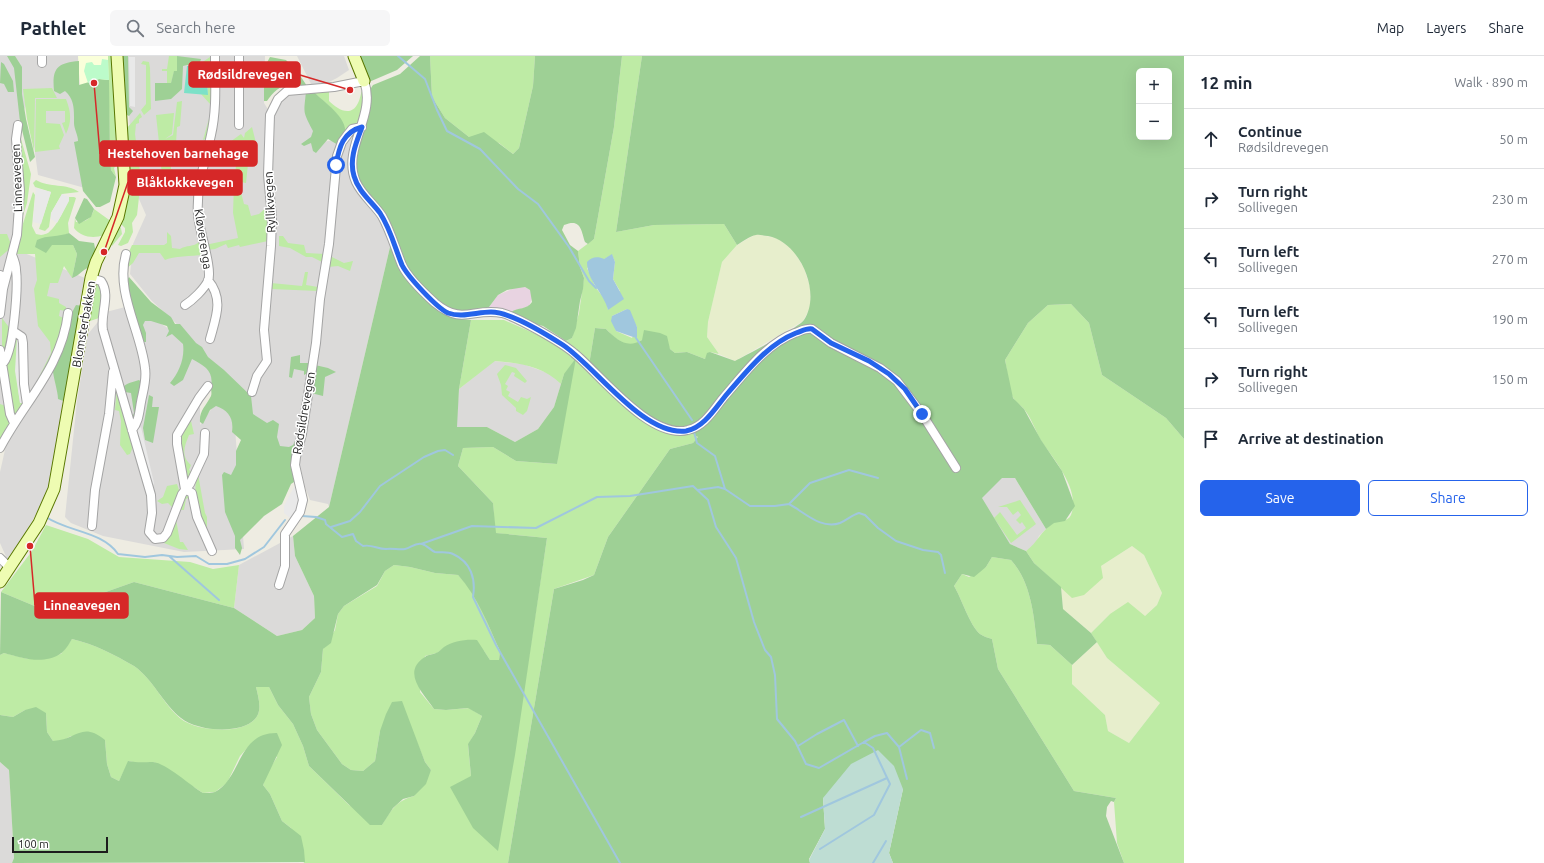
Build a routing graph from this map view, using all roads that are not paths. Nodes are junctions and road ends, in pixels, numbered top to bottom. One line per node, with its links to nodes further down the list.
1 (117, 56): 12 (street, Blomsterbakken)
2 (215, 56): 13 (street, Kløverenga)
3 (239, 56): 7 (street)
4 (354, 56): 5 (street)
5 (364, 81): 8 (street); 24 (street, Ryllikvegen)
6 (18, 125): 10 (street, Linneavegen)
7 (239, 125)
8 (362, 127): 30 (street); 37 (street, Rødsildrevegen)
9 (126, 254): 27 (street)
10 (12, 255): 14 (street, Linneavegen); 18 (street, Linneavegen)
11 (0, 275): 14 (street, Linneavegen)
12 (91, 278): 22 (street); 35 (street, Blomsterbakken)
13 (208, 280): 15 (street, Kløverenga); 19 (street, Kløverenga)
14 (3, 289): 17 (street, Linneavegen)
15 (185, 304)
16 (68, 313): 25 (street)
17 (0, 314)
18 (13, 331): 21 (street, Linneavegen); 25 (street)
19 (210, 339)
20 (0, 350): 21 (street)
21 (2, 364): 26 (street)
22 (114, 369): 27 (street); 32 (street)
23 (208, 386): 31 (street)
24 (252, 392)
25 (27, 404): 26 (street)
26 (14, 423): 29 (street)
27 (132, 430): 31 (street)
28 (205, 433): 31 (street)
29 (0, 448)
30 (956, 468)
31 (185, 489): 33 (street)
32 (92, 526)
33 (212, 551)
34 (0, 558): 35 (street)
35 (9, 567): 36 (street, Blomsterbakken)
36 (0, 582)
37 (279, 585)

